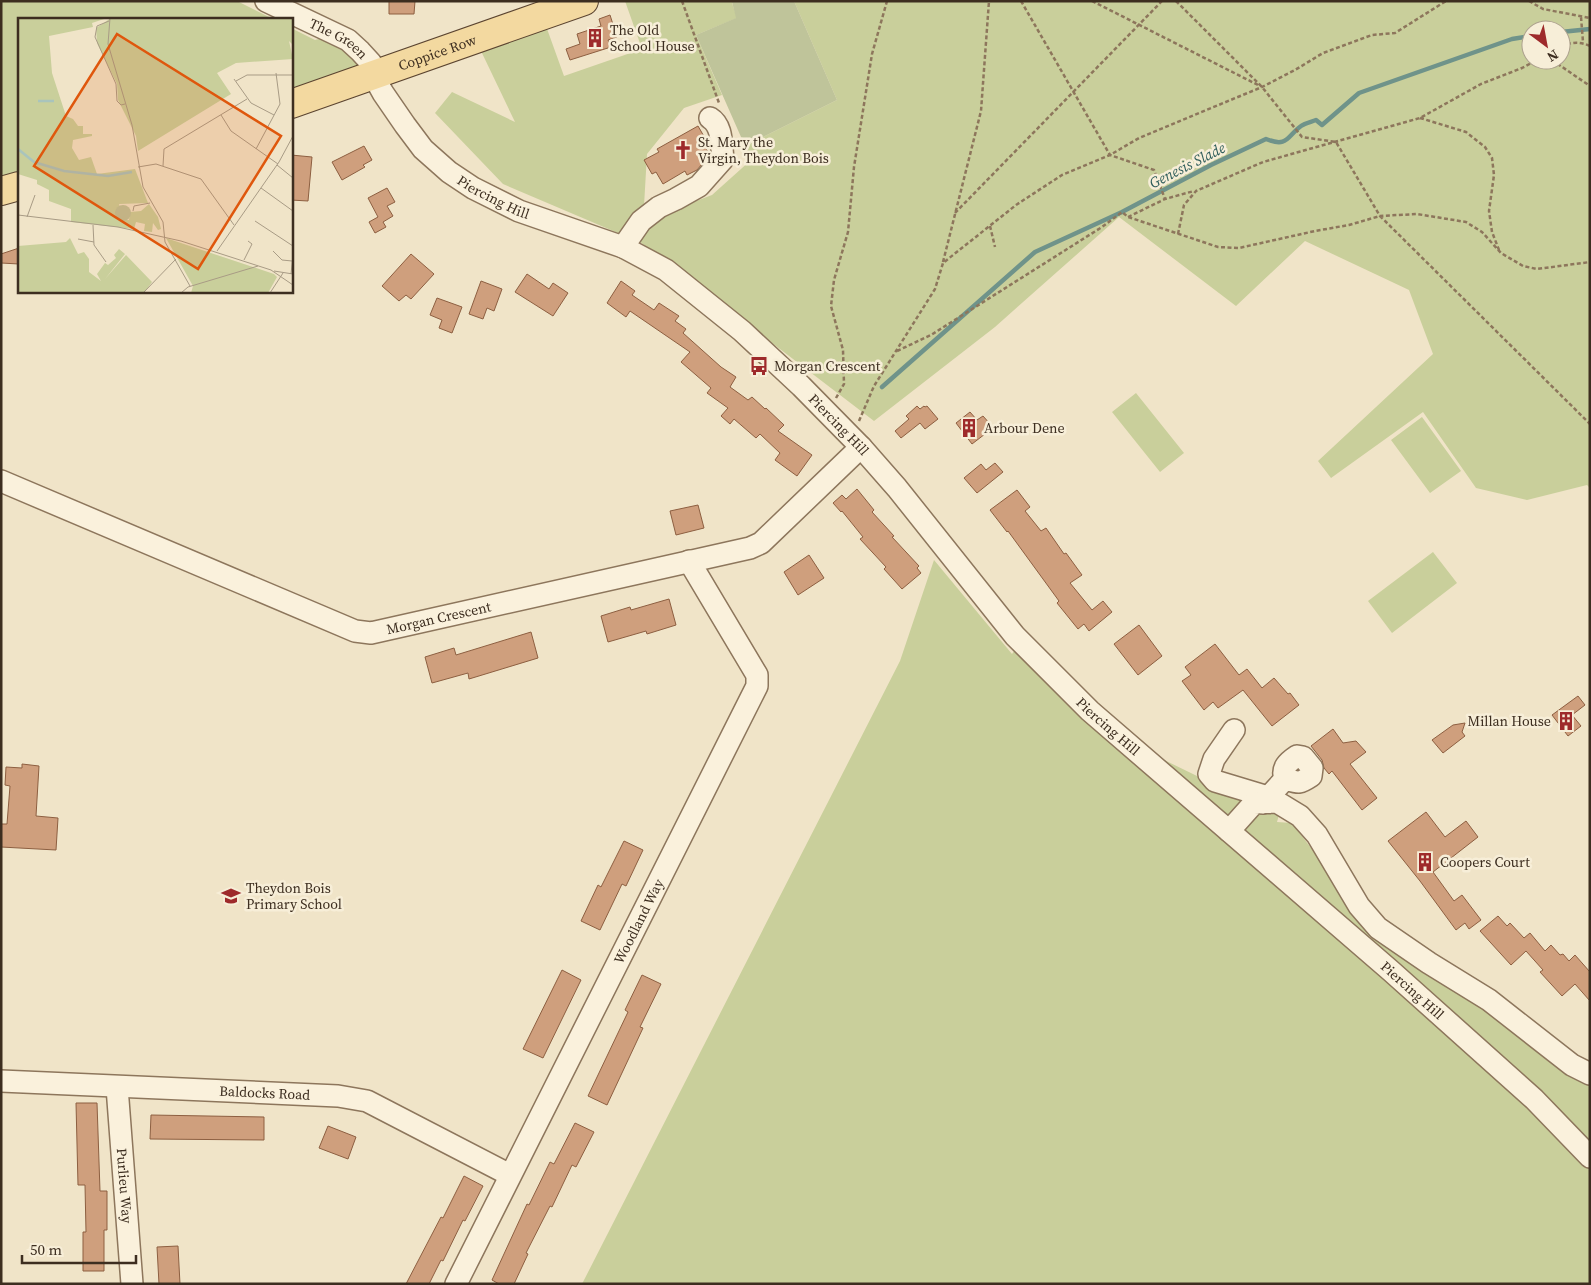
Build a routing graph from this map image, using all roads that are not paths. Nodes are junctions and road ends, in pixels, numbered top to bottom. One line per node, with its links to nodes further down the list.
1 (266, 1): 3 (street, The Green)
2 (584, 1): 3 (main road, Coppice Row)
3 (374, 75): 4 (main road, Coppice Row); 8 (street, Piercing Hill)
4 (292, 104)
5 (715, 112): 8 (street)
6 (18, 186): 7 (main road)
7 (1, 191)
8 (623, 247): 9 (street, Piercing Hill)
9 (855, 429): 11 (street, Morgan Crescent); 15 (street, Piercing Hill)
10 (1, 481): 11 (street, Morgan Crescent)
11 (689, 561): 20 (street, Woodland Way)
12 (1234, 730): 14 (street, Piercing Hill)
13 (1285, 779): 14 (street)
14 (1265, 800): 15 (street); 16 (street, Piercing Hill)
15 (1228, 831): 19 (street, Piercing Hill)
16 (1590, 1074)
17 (1, 1081): 18 (street, Baldocks Road)
18 (117, 1087): 20 (street, Baldocks Road); 21 (street, Purlieu Way)
19 (1590, 1156)
20 (510, 1175): 22 (street, Woodland Way)
21 (132, 1284)
22 (456, 1284)

